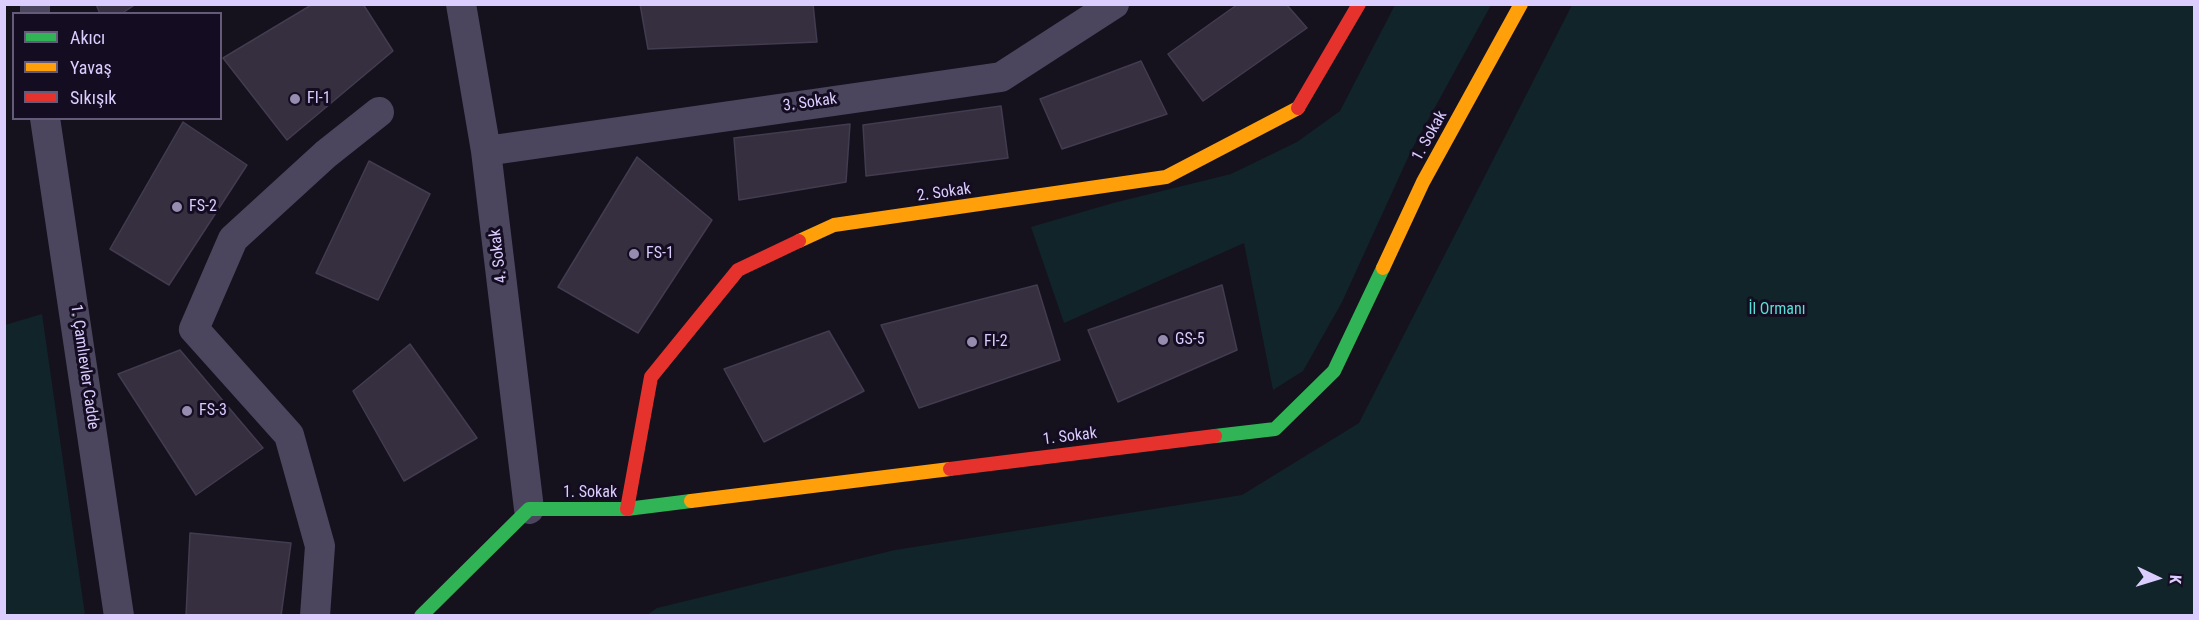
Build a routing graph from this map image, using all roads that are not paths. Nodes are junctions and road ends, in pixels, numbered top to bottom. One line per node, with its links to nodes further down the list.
1 (461, 4): 7 (street, 4. Sokak)
2 (1114, 4): 7 (street, 3. Sokak)
3 (1359, 4): 9 (street, 2. Sokak)
4 (1521, 4): 9 (street, 1. Sokak)
5 (378, 112): 11 (street)
6 (45, 120): 10 (street, 1. Çamlıevler Cadde)
7 (486, 151): 8 (street, 4. Sokak)
8 (529, 509): 9 (street, 1. Sokak); 12 (street)
9 (627, 509)
10 (120, 615)
11 (315, 615)
12 (421, 615)

